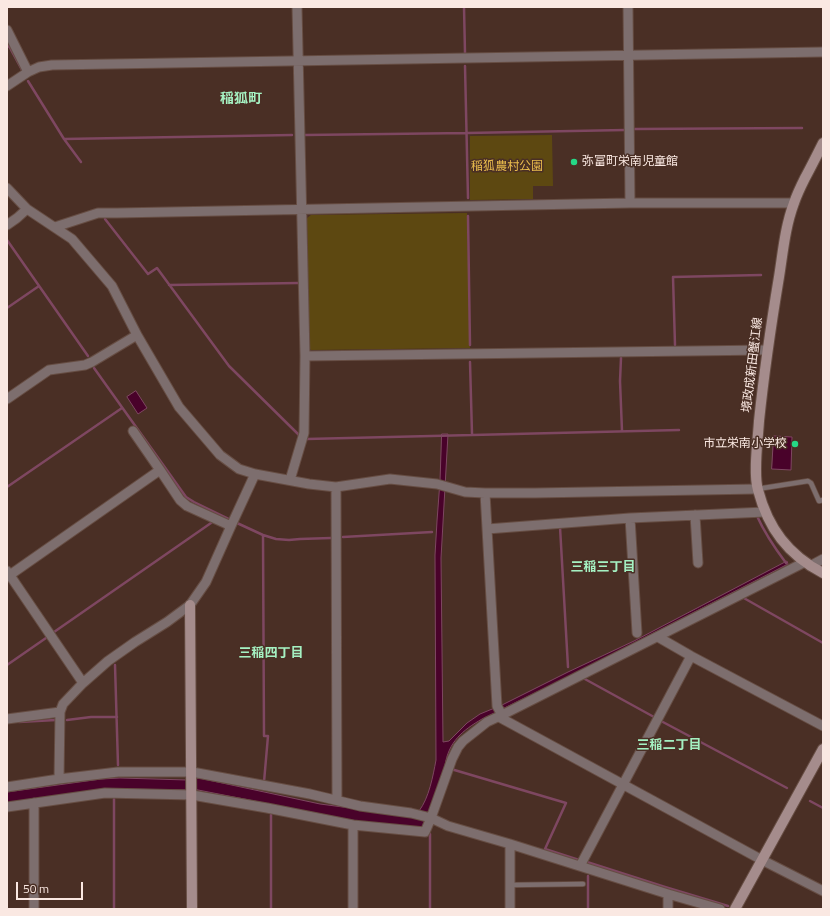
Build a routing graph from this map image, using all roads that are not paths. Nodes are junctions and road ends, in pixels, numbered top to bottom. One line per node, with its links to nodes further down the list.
1 (297, 7): 6 (street)
2 (628, 7): 5 (street)
3 (7, 30): 7 (street)
4 (823, 52): 5 (street)
5 (628, 56): 6 (street); 11 (street)
6 (298, 62): 7 (street); 14 (street)
7 (28, 72): 8 (street)
8 (7, 86)
9 (823, 143): 12 (street, 境政成新田蟹江線)
10 (7, 188): 13 (street)
11 (630, 203): 12 (street); 14 (street)
12 (794, 203): 18 (street, 境政成新田蟹江線)
13 (27, 208): 15 (street); 16 (street)
14 (301, 209): 16 (street); 19 (street)
15 (7, 224)
16 (55, 227): 17 (street)
17 (137, 335): 20 (street); 23 (street)
18 (767, 350): 19 (street); 26 (street, 境政成新田蟹江線)
19 (305, 356): 24 (street)
20 (7, 399)
21 (133, 431): 22 (street)
22 (160, 470): 32 (street); 37 (street)
23 (255, 474): 24 (street); 32 (street)
24 (290, 480): 25 (street)
25 (336, 486): 27 (street); 54 (street)
26 (757, 489): 27 (street); 28 (lane); 29 (street, 境政成新田蟹江線)
27 (485, 493): 33 (street)
28 (823, 500)
29 (765, 512): 30 (street); 36 (street, 境政成新田蟹江線)
30 (695, 515): 31 (street); 35 (street)
31 (630, 518): 33 (street); 40 (street)
32 (231, 526): 39 (street)
33 (487, 529): 45 (street)
34 (823, 559): 36 (street)
35 (698, 563)
36 (808, 564): 38 (street, 境政成新田蟹江線); 41 (street)
37 (8, 574): 43 (street)
38 (823, 574)
39 (190, 605): 43 (street); 49 (street)
40 (637, 633)
41 (658, 637): 42 (street); 45 (street)
42 (692, 656): 47 (street); 51 (street)
43 (83, 683): 44 (street)
44 (60, 712): 46 (street); 50 (street)
45 (501, 716): 51 (street); 57 (street)
46 (7, 719)
47 (823, 726)
48 (823, 749): 60 (street)
49 (192, 775): 50 (street); 53 (street); 54 (street)
50 (59, 779): 52 (street)
51 (623, 784): 60 (street); 61 (street)
52 (7, 787)
53 (192, 794): 55 (street); 58 (street); 67 (street)
54 (337, 800): 57 (street)
55 (34, 802): 56 (street); 66 (street)
56 (7, 807)
57 (431, 818): 58 (street); 59 (street)
58 (353, 825): 68 (street)
59 (510, 844): 61 (street); 63 (street)
60 (762, 860): 64 (street); 72 (street)
61 (580, 866): 65 (street)
62 (583, 884): 63 (lane)
63 (510, 885): 69 (street)
64 (823, 891)
65 (668, 894): 70 (street); 71 (street)
66 (34, 909)
67 (192, 909)
68 (353, 909)
69 (510, 909)
70 (668, 909)
71 (720, 909)
72 (735, 909)

